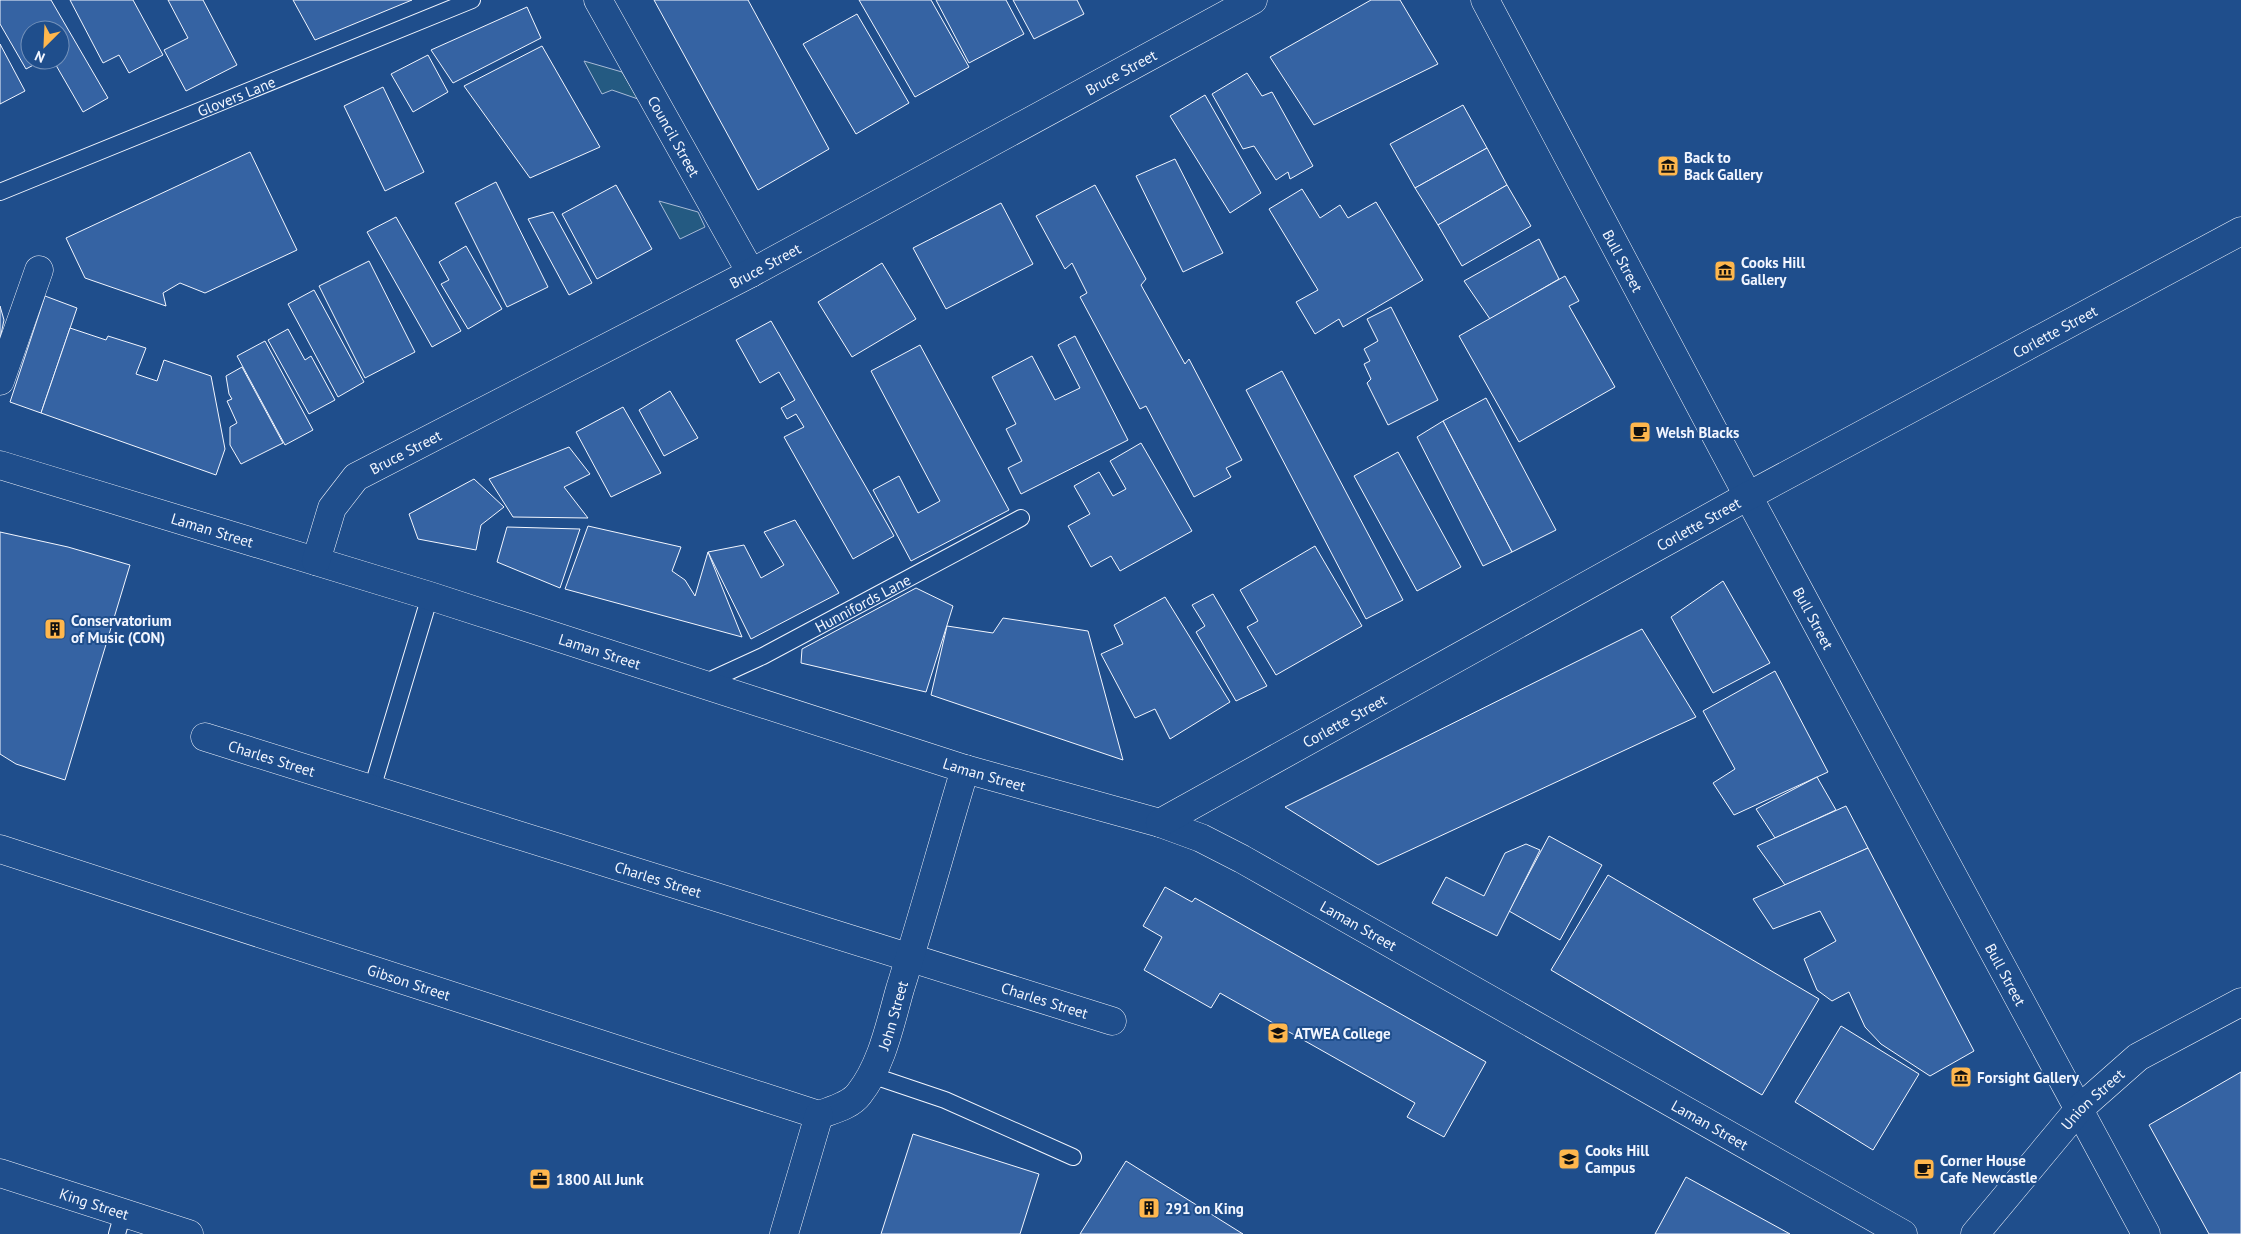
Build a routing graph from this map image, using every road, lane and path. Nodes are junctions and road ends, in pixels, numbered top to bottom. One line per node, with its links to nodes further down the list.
1 (472, 0): 5 (lane, Glovers Lane)
2 (598, 0): 8 (street, Council Street)
3 (1253, 0): 8 (street, Bruce Street)
4 (1485, 0): 11 (street, Bull Street)
5 (0, 192)
6 (2241, 231): 11 (street, Corlette Street)
7 (39, 270): 9 (street)
8 (751, 273): 13 (street, Bruce Street)
9 (0, 381)
10 (0, 465): 13 (street, Laman Street)
11 (1748, 496): 19 (street, Corlette Street); 25 (street, Bull Street)
12 (1021, 518): 15 (lane, Hunnifords Lane)
13 (316, 561): 14 (street, Laman Street)
14 (430, 596): 15 (street, Laman Street); 18 (lane)
15 (702, 684): 17 (street, Laman Street)
16 (205, 737): 18 (street, Charles Street)
17 (965, 769): 19 (street, Laman Street); 21 (street, John Street)
18 (372, 789): 21 (street, Charles Street)
19 (1160, 823): 32 (street, Laman Street)
20 (0, 849): 26 (street, Gibson Street)
21 (910, 957): 23 (street, Charles Street); 24 (street, John Street)
22 (2241, 1002): 25 (street, Union Street)
23 (1112, 1021)
24 (871, 1075): 26 (street, John Street); 27 (lane)
25 (2079, 1109): 33 (street, Union Street); 34 (street, Bull Street)
26 (819, 1115): 31 (street)
27 (1073, 1157)
28 (0, 1174): 29 (street, King Street)
29 (120, 1223): 30 (street, King Street)
30 (189, 1234)
31 (784, 1234)
32 (1903, 1234)
33 (1975, 1234)
34 (2146, 1234)

